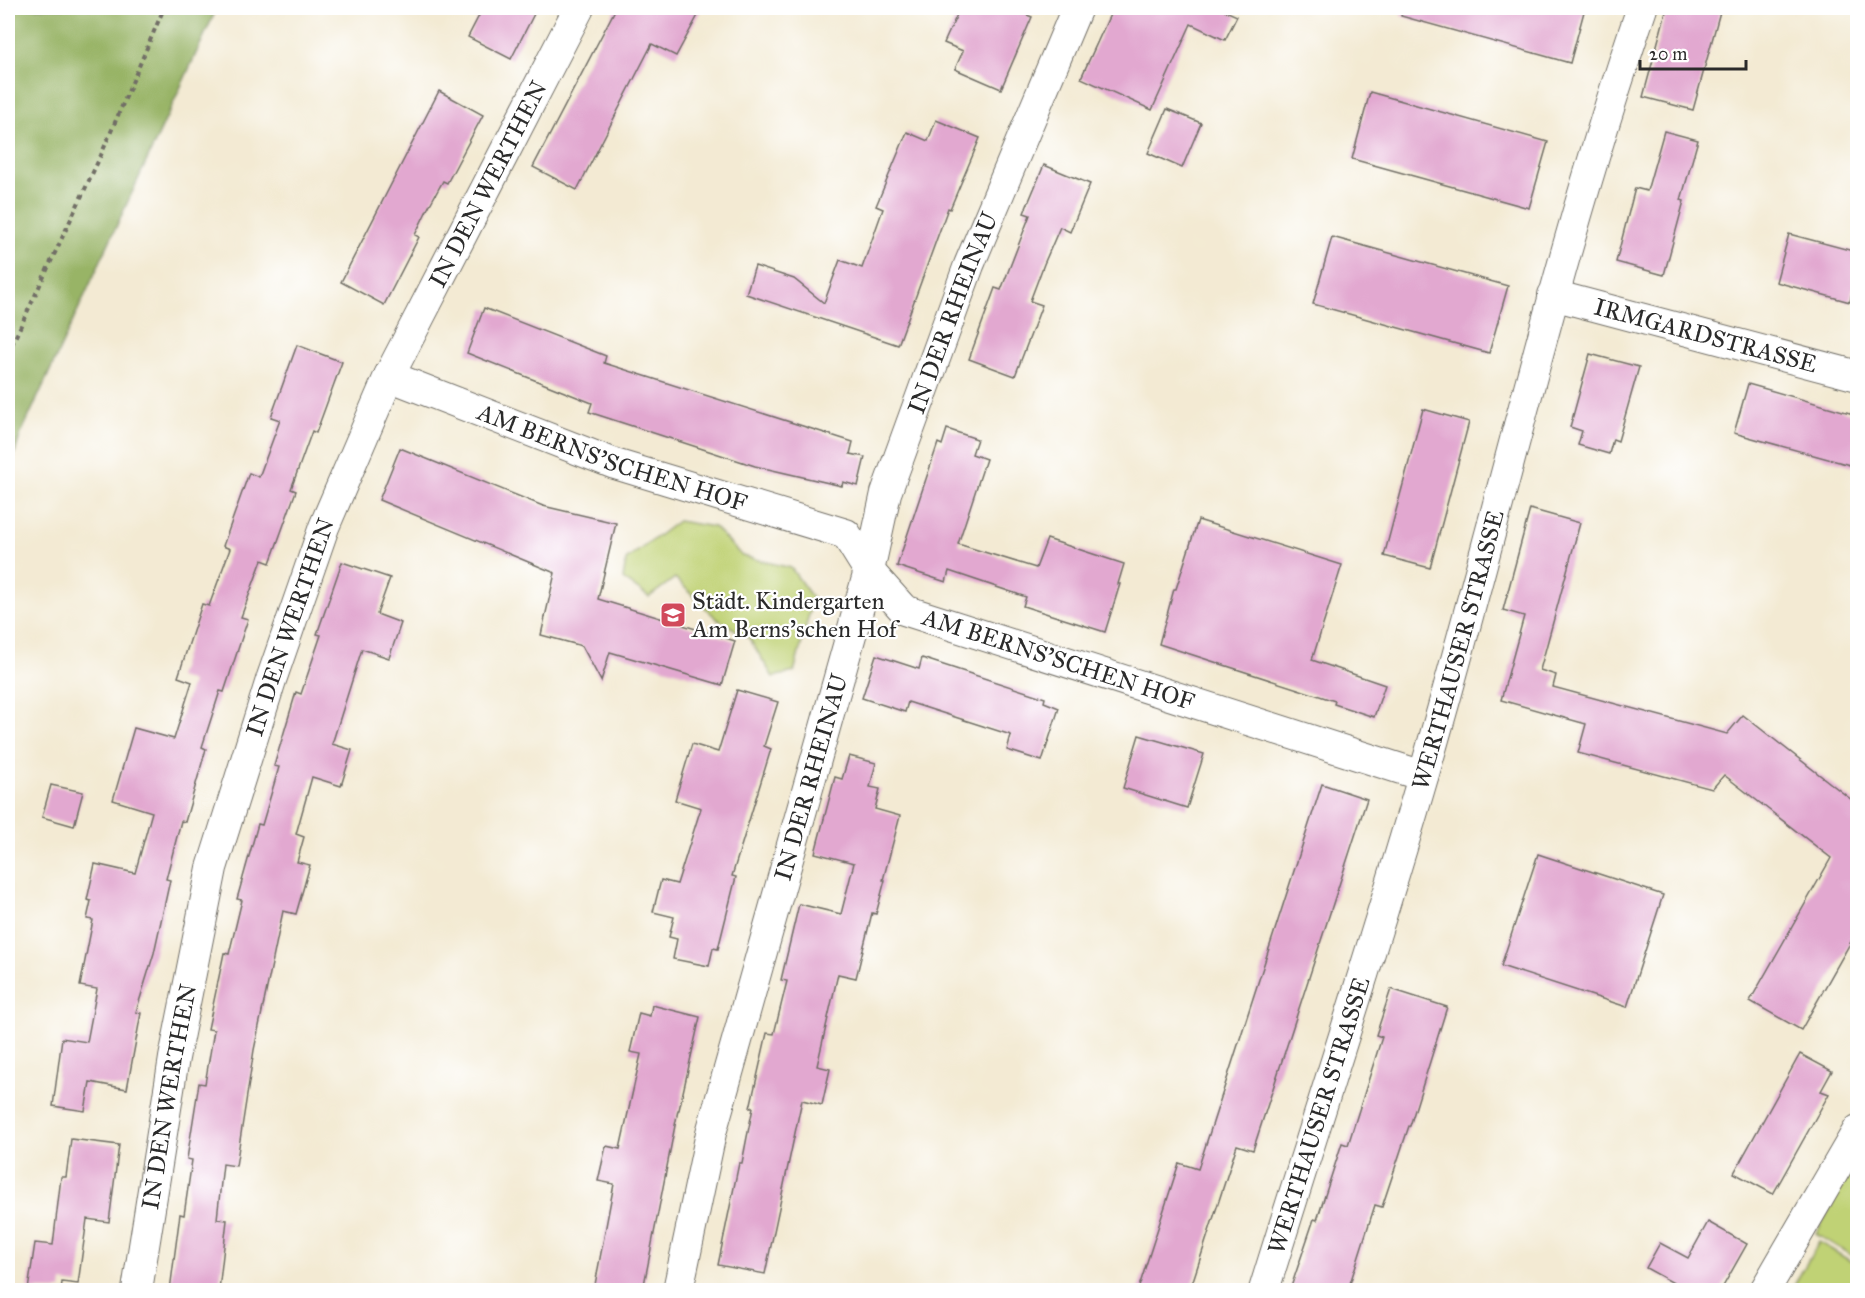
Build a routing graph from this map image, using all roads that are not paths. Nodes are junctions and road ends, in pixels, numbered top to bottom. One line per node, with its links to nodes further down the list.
1 (579, 8): 5 (street, IN DEN WERTHEN)
2 (1077, 8): 7 (street, IN DER RHEINAU)
3 (1642, 8): 4 (street, WERTHAUSER STRASSE)
4 (1553, 296): 6 (street, IRMGARDSTRASSE); 8 (street, WERTHAUSER STRASSE)
5 (389, 376): 7 (street, AM BERNS'SCHEN HOF); 10 (street, IN DEN WERTHEN)
6 (1857, 376)
7 (869, 571): 8 (street, AM BERNS'SCHEN HOF); 11 (street, IN DER RHEINAU)
8 (1423, 776): 12 (street, WERTHAUSER STRASSE)
9 (1857, 1130): 13 (street)
10 (137, 1290)
11 (678, 1290)
12 (1264, 1290)
13 (1765, 1290)

